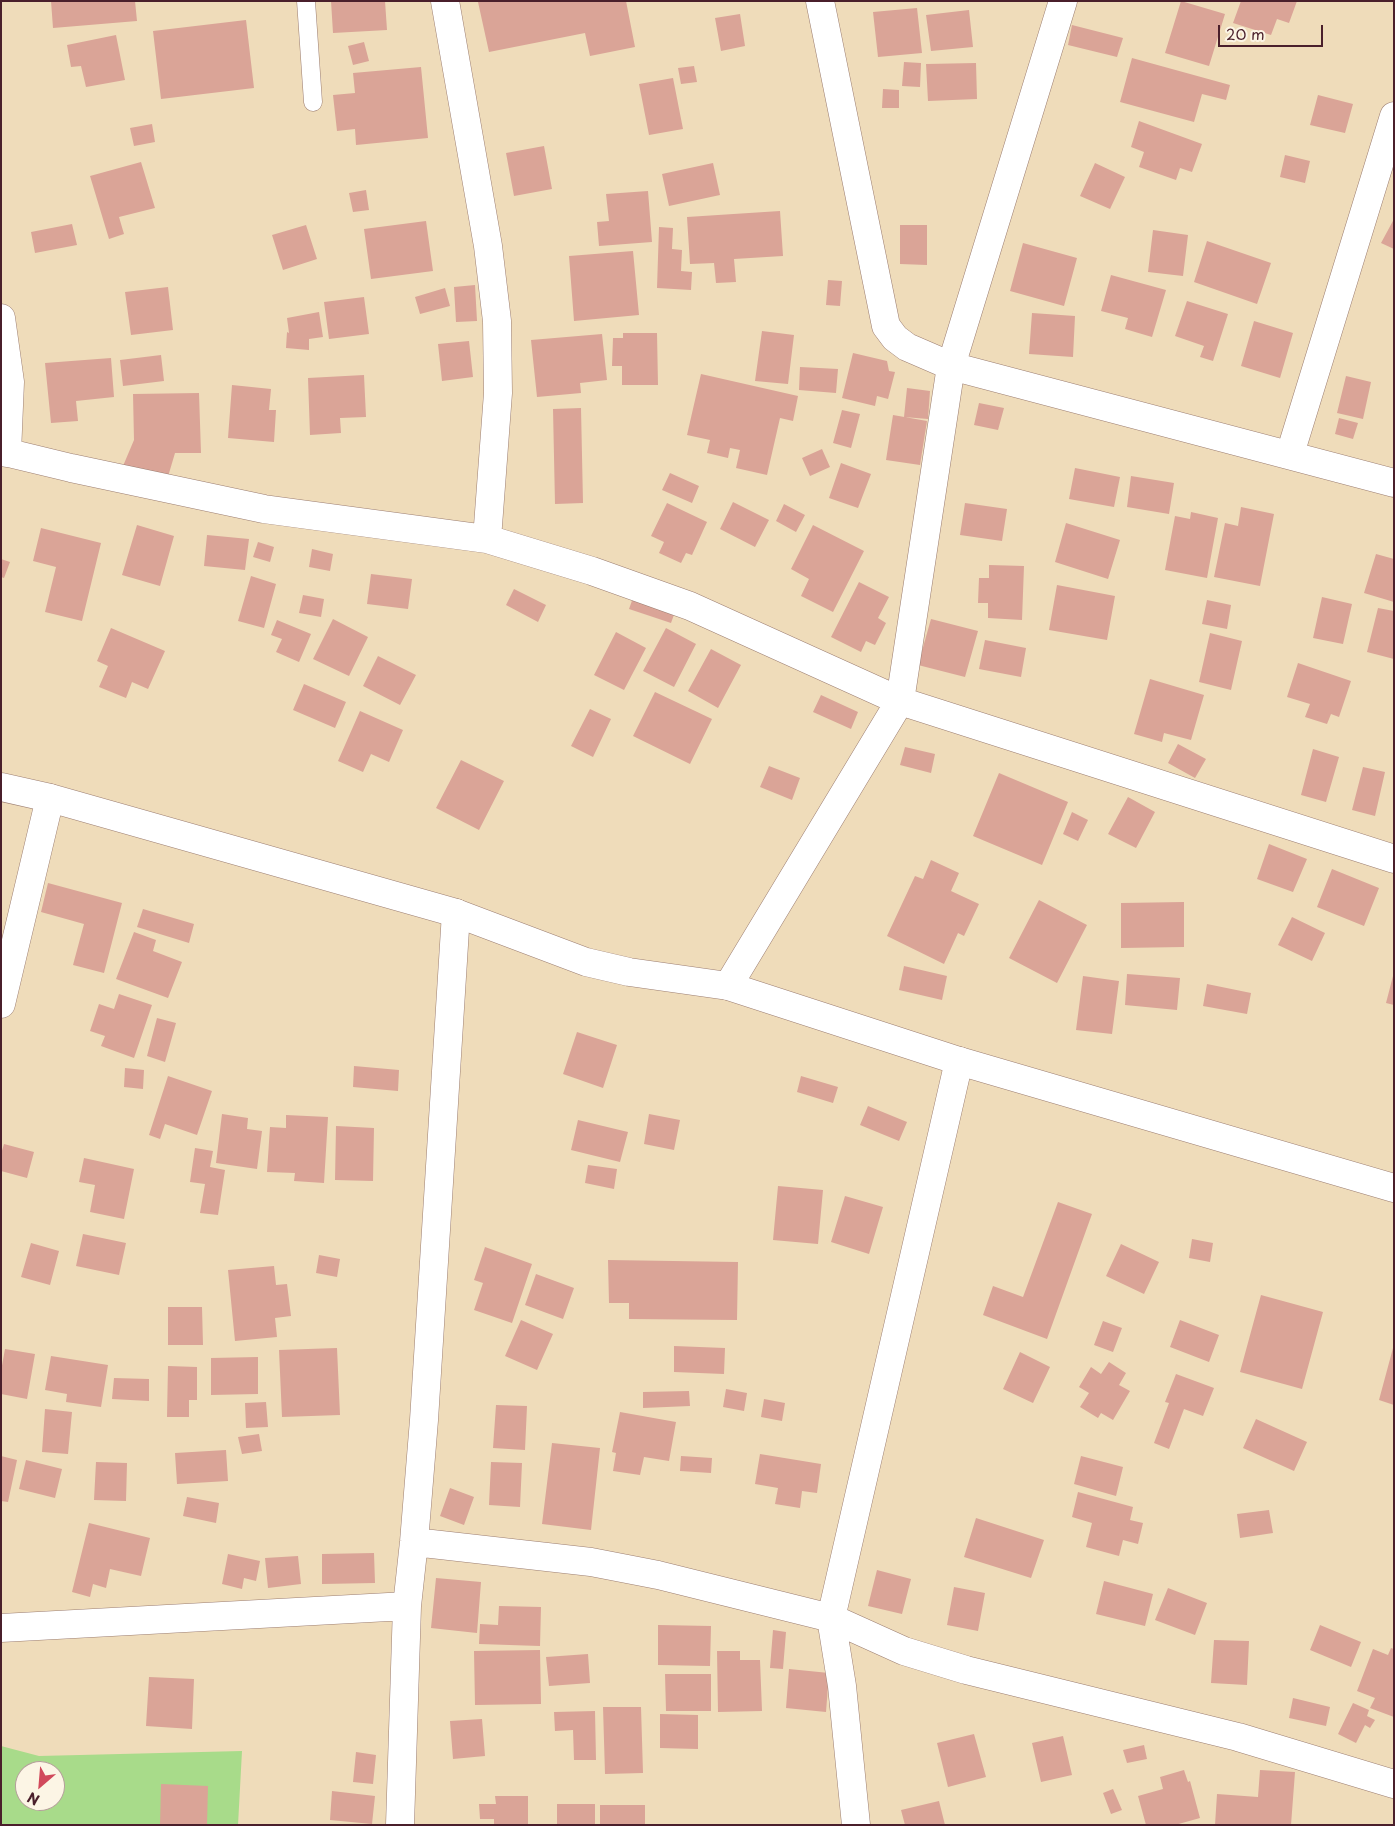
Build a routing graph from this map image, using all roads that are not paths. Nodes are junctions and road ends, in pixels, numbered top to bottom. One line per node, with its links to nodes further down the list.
1 (306, 1): 5 (lane)
2 (445, 1): 13 (street)
3 (820, 1): 9 (street)
4 (1063, 1): 9 (street)
5 (313, 102)
6 (1394, 116): 7 (street)
7 (1388, 158): 11 (street)
8 (1, 318): 10 (street)
9 (951, 366): 11 (street); 14 (street)
10 (4, 452): 13 (street)
11 (1290, 454): 12 (street)
12 (1394, 482)
13 (487, 539): 14 (street)
14 (900, 701): 17 (street); 19 (street)
15 (1, 787): 16 (street)
16 (50, 798): 18 (street); 20 (street)
17 (1394, 858)
18 (456, 913): 19 (street); 23 (street)
19 (728, 986): 21 (street)
20 (1, 1004)
21 (959, 1061): 22 (street); 25 (street)
22 (1394, 1188)
23 (414, 1542): 24 (street); 25 (street)
24 (407, 1606): 26 (street); 28 (street)
25 (831, 1618): 27 (street); 29 (street)
26 (1, 1628)
27 (1394, 1784)
28 (400, 1825)
29 (856, 1825)

